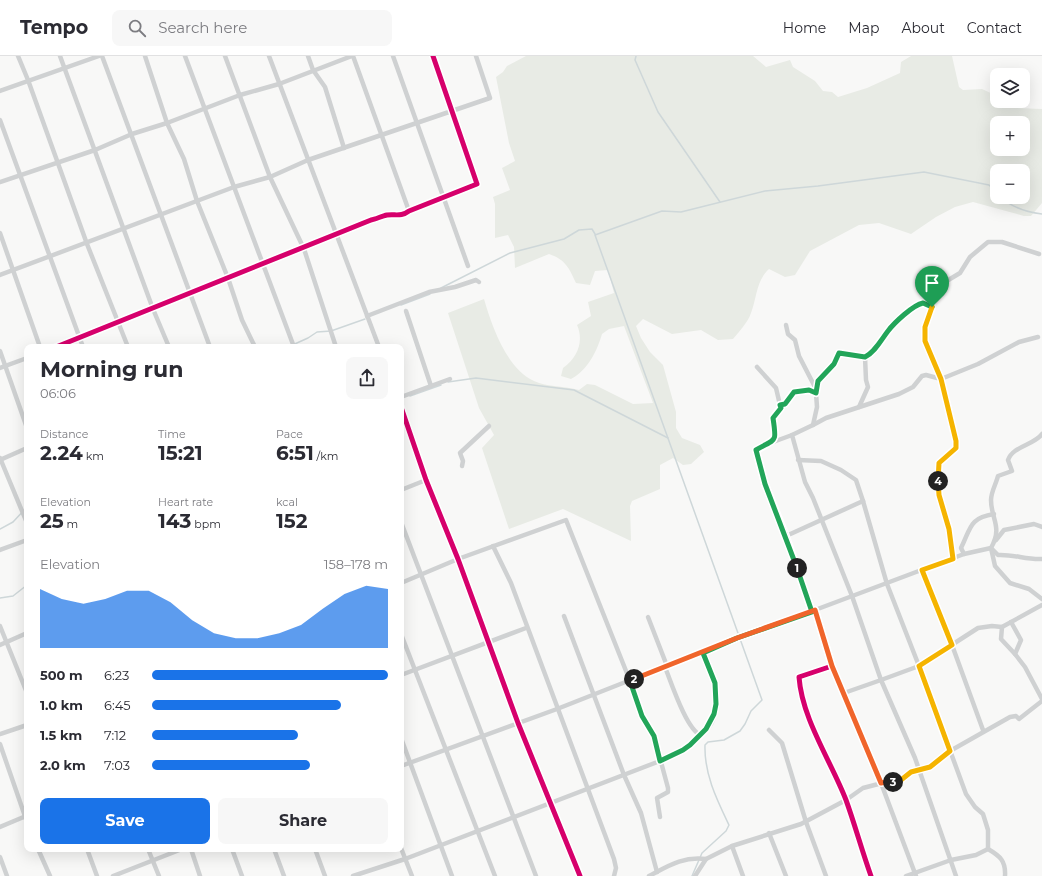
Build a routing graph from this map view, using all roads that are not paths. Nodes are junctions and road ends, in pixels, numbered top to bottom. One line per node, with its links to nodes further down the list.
1 (18, 56): 15 (street)
2 (60, 56): 13 (street)
3 (100, 56): 13 (street); 24 (street)
4 (145, 56): 22 (street)
5 (185, 56): 19 (street)
6 (226, 56): 18 (street)
7 (269, 56): 16 (street)
8 (308, 56): 14 (street)
9 (352, 56): 14 (street); 25 (street)
10 (393, 56): 23 (street)
11 (433, 56): 20 (street)
12 (476, 56): 20 (street)
13 (64, 68): 15 (street); 27 (street)
14 (313, 70): 16 (street); 26 (street)
15 (28, 80): 17 (street); 29 (street)
16 (279, 84): 18 (street); 28 (street)
17 (0, 91)
18 (240, 95): 19 (street); 31 (street)
19 (204, 109): 22 (street); 33 (street)
20 (452, 111): 23 (street); 34 (street)
21 (0, 120): 30 (street)
22 (167, 123): 24 (street); 35 (street)
23 (417, 123): 25 (street); 34 (street)
24 (132, 134): 27 (street); 37 (street)
25 (381, 135): 26 (street); 36 (street)
26 (344, 148): 28 (street)
27 (95, 150): 29 (street); 38 (street)
28 (308, 160): 31 (street); 40 (street)
29 (57, 163): 30 (street); 41 (street)
30 (20, 175): 32 (street); 44 (street)
31 (270, 177): 33 (street); 42 (street)
32 (0, 182)
33 (234, 187): 35 (street); 45 (street)
34 (443, 197): 36 (street); 46 (street)
35 (197, 201): 37 (street); 49 (street)
36 (409, 210): 40 (street)
37 (160, 214): 38 (street); 51 (street)
38 (125, 229): 41 (street); 53 (street)
39 (0, 233): 47 (street)
40 (337, 235): 42 (street); 55 (street)
41 (87, 244): 44 (street); 56 (street)
42 (304, 248): 45 (street); 68 (street)
43 (1039, 254): 52 (street)
44 (50, 256): 47 (street); 59 (street)
45 (263, 265): 49 (street); 67 (street)
46 (468, 266)
47 (14, 270): 48 (street); 60 (street)
48 (0, 275)
49 (228, 278): 51 (street); 66 (street)
50 (479, 282): 55 (street)
51 (189, 293): 53 (street); 65 (street)
52 (932, 307): 71 (street); 77 (street)
53 (153, 309): 56 (street); 64 (street)
54 (406, 311): 78 (street)
55 (367, 316): 69 (street)
56 (119, 322): 59 (street); 63 (street)
57 (786, 325): 79 (street)
58 (1038, 337): 77 (street)
59 (80, 338): 61 (street); 62 (street)
60 (39, 344)
61 (64, 344)
62 (83, 344)
63 (127, 344)
64 (168, 344)
65 (209, 344)
66 (254, 344)
67 (293, 344)
68 (335, 344)
69 (378, 344)
70 (0, 351): 73 (street)
71 (865, 357): 79 (street); 82 (street)
72 (24, 359): 73 (street)
73 (6, 366): 75 (street); 84 (street)
74 (757, 367): 81 (street)
75 (0, 368)
76 (450, 379): 78 (street)
77 (941, 379): 82 (street); 110 (street)
78 (430, 386): 80 (street)
79 (816, 391): 81 (street); 85 (street)
80 (404, 396)
81 (780, 405): 89 (street)
82 (859, 407): 85 (street)
83 (404, 415): 94 (street)
84 (24, 419)
85 (813, 425): 88 (street)
86 (488, 426): 93 (street)
87 (1042, 434): 97 (street)
88 (792, 435): 89 (street); 92 (street)
89 (773, 442): 102 (street)
90 (24, 449): 91 (street)
91 (0, 459): 98 (street)
92 (798, 460): 96 (street); 99 (street)
93 (462, 466)
94 (426, 480): 95 (street); 109 (street)
95 (404, 489)
96 (864, 501): 99 (street); 115 (street)
97 (994, 514): 103 (street); 108 (street)
98 (24, 516)
99 (821, 519): 102 (street); 116 (street)
100 (1042, 527): 103 (street)
101 (404, 529): 113 (street)
102 (786, 536): 119 (street)
103 (996, 540): 106 (street)
104 (24, 541): 107 (street)
105 (493, 546): 109 (street); 125 (street); 141 (street)
106 (991, 548): 108 (street); 111 (street); 117 (street)
107 (0, 550)
108 (964, 554): 110 (street)
109 (458, 559): 113 (street); 128 (street)
110 (953, 559): 112 (street)
111 (1042, 559)
112 (922, 570): 115 (street); 131 (street)
113 (422, 574): 114 (street); 134 (street)
114 (404, 582)
115 (887, 584): 116 (street); 136 (street)
116 (852, 596): 119 (street); 140 (street)
117 (1042, 599)
118 (1042, 605): 122 (street)
119 (814, 611): 132 (street); 135 (street)
120 (564, 616): 144 (street)
121 (648, 617): 137 (street)
122 (1011, 622): 124 (street); 133 (street)
123 (0, 626): 129 (street)
124 (1002, 627): 131 (street); 133 (street)
125 (526, 628): 128 (street); 146 (street)
126 (24, 634): 129 (street)
127 (404, 642): 138 (street)
128 (489, 642): 134 (street); 147 (street)
129 (6, 643): 130 (street); 142 (street)
130 (0, 645)
131 (952, 645): 136 (street); 150 (street)
132 (703, 653): 137 (street); 153 (street)
133 (1015, 654): 145 (street)
134 (452, 655): 138 (street); 152 (street)
135 (832, 666): 143 (street); 165 (street)
136 (919, 666): 140 (street); 157 (street)
137 (666, 667): 141 (street); 153 (street)
138 (415, 670): 139 (street); 156 (street)
139 (404, 674)
140 (881, 680): 143 (street); 161 (street)
141 (630, 681): 144 (street); 158 (street)
142 (24, 687)
143 (844, 693): 163 (street)
144 (595, 694): 146 (street); 162 (street)
145 (1042, 700): 157 (street)
146 (557, 709): 147 (street); 164 (street)
147 (518, 722): 152 (street); 166 (street)
148 (24, 726): 151 (street)
149 (769, 730): 171 (street)
150 (983, 730)
151 (0, 734)
152 (483, 735): 156 (street); 168 (street)
153 (699, 735): 158 (street)
154 (0, 744): 167 (street)
155 (404, 746): 159 (street)
156 (446, 750): 159 (street); 173 (street)
157 (950, 751): 161 (street); 177 (street)
158 (660, 761): 162 (street); 170 (street)
159 (410, 762): 160 (street); 175 (street)
160 (404, 765)
161 (918, 770): 163 (street); 190 (street)
162 (624, 775): 164 (street); 193 (street)
163 (881, 783): 165 (street); 195 (street)
164 (587, 789): 166 (street); 211 (street)
165 (846, 800): 171 (street); 218 (street)
166 (550, 803): 168 (street); 210 (street)
167 (24, 810)
168 (514, 816): 173 (street); 209 (street)
169 (24, 817): 172 (street)
170 (660, 817)
171 (806, 822): 174 (street); 217 (street)
172 (0, 827)
173 (478, 830): 175 (street); 208 (street)
174 (769, 833): 176 (street); 216 (street)
175 (440, 845): 188 (street); 207 (street)
176 (732, 846): 189 (street); 215 (street)
177 (988, 849): 190 (street); 221 (street)
178 (39, 852): 197 (street)
179 (88, 852): 198 (street)
180 (149, 852): 191 (street)
181 (175, 852): 191 (street)
182 (192, 852): 201 (street)
183 (233, 852): 202 (street)
184 (275, 852): 203 (street)
185 (316, 852): 204 (street)
186 (402, 852): 188 (street)
187 (0, 857): 196 (street)
188 (405, 859): 194 (street); 206 (street)
189 (704, 859): 192 (street); 193 (street)
190 (951, 860): 195 (street); 220 (street)
191 (153, 861): 199 (street); 200 (street)
192 (701, 868): 213 (street); 214 (street)
193 (657, 872): 212 (street)
194 (368, 874): 205 (street)
195 (915, 875): 219 (street)
196 (7, 876)
197 (50, 876)
198 (97, 876)
199 (113, 876)
200 (159, 876)
201 (200, 876)
202 (242, 876)
203 (284, 876)
204 (325, 876)
205 (353, 876)
206 (412, 876)
207 (452, 876)
208 (495, 876)
209 (536, 876)
210 (580, 876)
211 (614, 876)
212 (649, 876)
213 (695, 876)
214 (702, 876)
215 (743, 876)
216 (786, 876)
217 (826, 876)
218 (871, 876)
219 (906, 876)
220 (956, 876)
221 (1006, 876)

